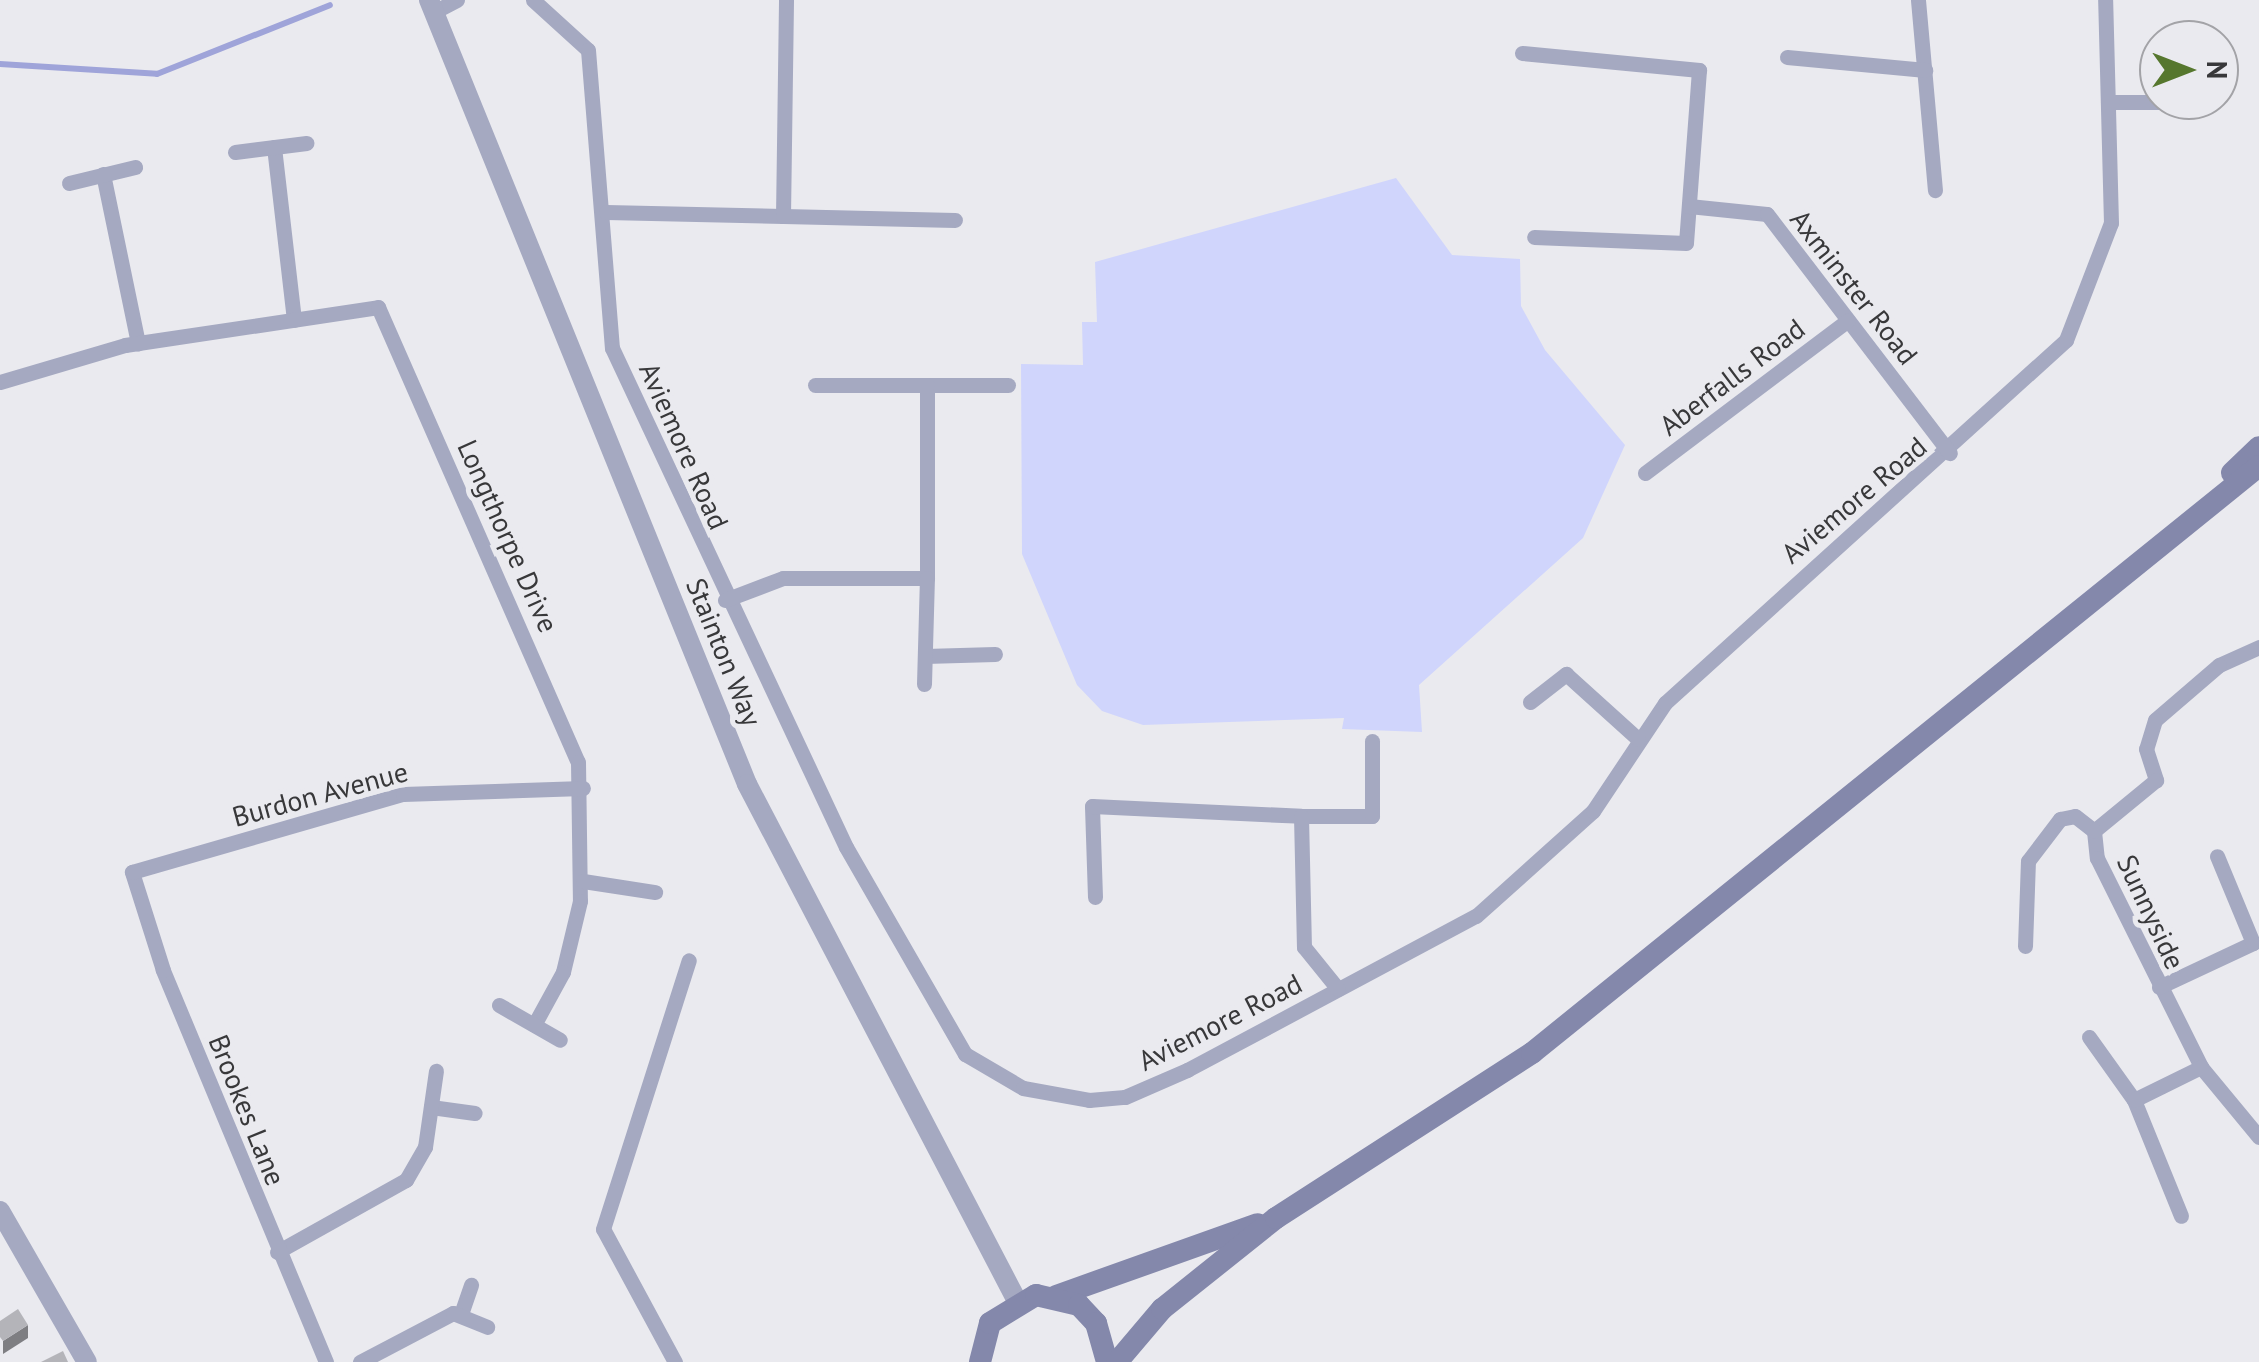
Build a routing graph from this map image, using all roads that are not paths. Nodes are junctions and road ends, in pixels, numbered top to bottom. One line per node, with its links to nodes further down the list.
1 (457, 0): 6 (street)
2 (534, 0): 20 (street, Aviemore Road)
3 (786, 0): 21 (street)
4 (1918, 0): 9 (street)
5 (2105, 0): 10 (street, Aviemore Road)
6 (431, 6): 73 (street, Stainton Way)
7 (1522, 54): 19 (street)
8 (1787, 58): 9 (street)
9 (1924, 70): 18 (street)
10 (2108, 102): 11 (street); 32 (street, Aviemore Road)
11 (2139, 102)
12 (306, 143): 13 (street)
13 (274, 147): 14 (street); 24 (street)
14 (236, 152)
15 (136, 167): 16 (street)
16 (103, 174): 17 (street); 26 (street)
17 (69, 183)
18 (1936, 190)
19 (1689, 206): 23 (street); 25 (street, Axminster Road)
20 (606, 212): 21 (street); 37 (street, Aviemore Road)
21 (783, 216): 22 (street)
22 (956, 220)
23 (1534, 237)
24 (294, 320): 26 (street); 45 (street, Longthorpe Drive)
25 (1848, 320): 32 (street, Axminster Road); 34 (street, Aberfalls Road)
26 (138, 343): 27 (street)
27 (0, 382)
28 (815, 385): 29 (street)
29 (928, 385): 30 (street); 36 (street)
30 (1008, 386)
31 (2259, 446): 35 (main road)
32 (1950, 453): 43 (street, Aviemore Road)
33 (2259, 466): 35 (main road)
34 (1645, 473)
35 (2183, 520): 68 (main road)
36 (928, 578): 37 (street); 40 (street)
37 (724, 600): 56 (street, Aviemore Road)
38 (2259, 648): 47 (street, Sunnyside)
39 (995, 654): 40 (street)
40 (924, 656): 41 (street)
41 (924, 684)
42 (1530, 702): 43 (street)
43 (1638, 740): 56 (street, Aviemore Road)
44 (1372, 741): 46 (street)
45 (583, 788): 49 (street, Burdon Avenue); 50 (street, Longthorpe Drive)
46 (1301, 816): 52 (street); 56 (street)
47 (2094, 831): 53 (street); 55 (street, Sunnyside)
48 (2218, 856): 55 (street)
49 (132, 872): 70 (street, Brookes Lane)
50 (582, 881): 51 (street); 58 (street, Longthorpe Drive)
51 (655, 892)
52 (1095, 897)
53 (2024, 946)
54 (689, 960): 80 (street)
55 (2159, 987): 61 (street, Sunnyside)
56 (1338, 989)
57 (499, 1005): 58 (street)
58 (534, 1024): 60 (street)
59 (2089, 1037): 63 (street)
60 (560, 1040)
61 (2201, 1067): 63 (street); 66 (street, Sunnyside)
62 (436, 1071): 64 (street)
63 (2134, 1100): 67 (street)
64 (431, 1106): 65 (street); 70 (street)
65 (476, 1113)
66 (2259, 1137)
67 (2181, 1216)
68 (1276, 1218): 72 (main road); 82 (main road)
69 (2, 1219): 77 (street)
70 (278, 1252): 78 (street, Brookes Lane)
71 (471, 1284): 74 (street)
72 (1056, 1296): 73 (main road); 81 (main road)
73 (1017, 1301): 76 (main road)
74 (461, 1314): 75 (street); 79 (street)
75 (488, 1327)
76 (977, 1360)
77 (86, 1362)
78 (326, 1362)
79 (360, 1362)
80 (675, 1362)
81 (1107, 1362)
82 (1117, 1362)

